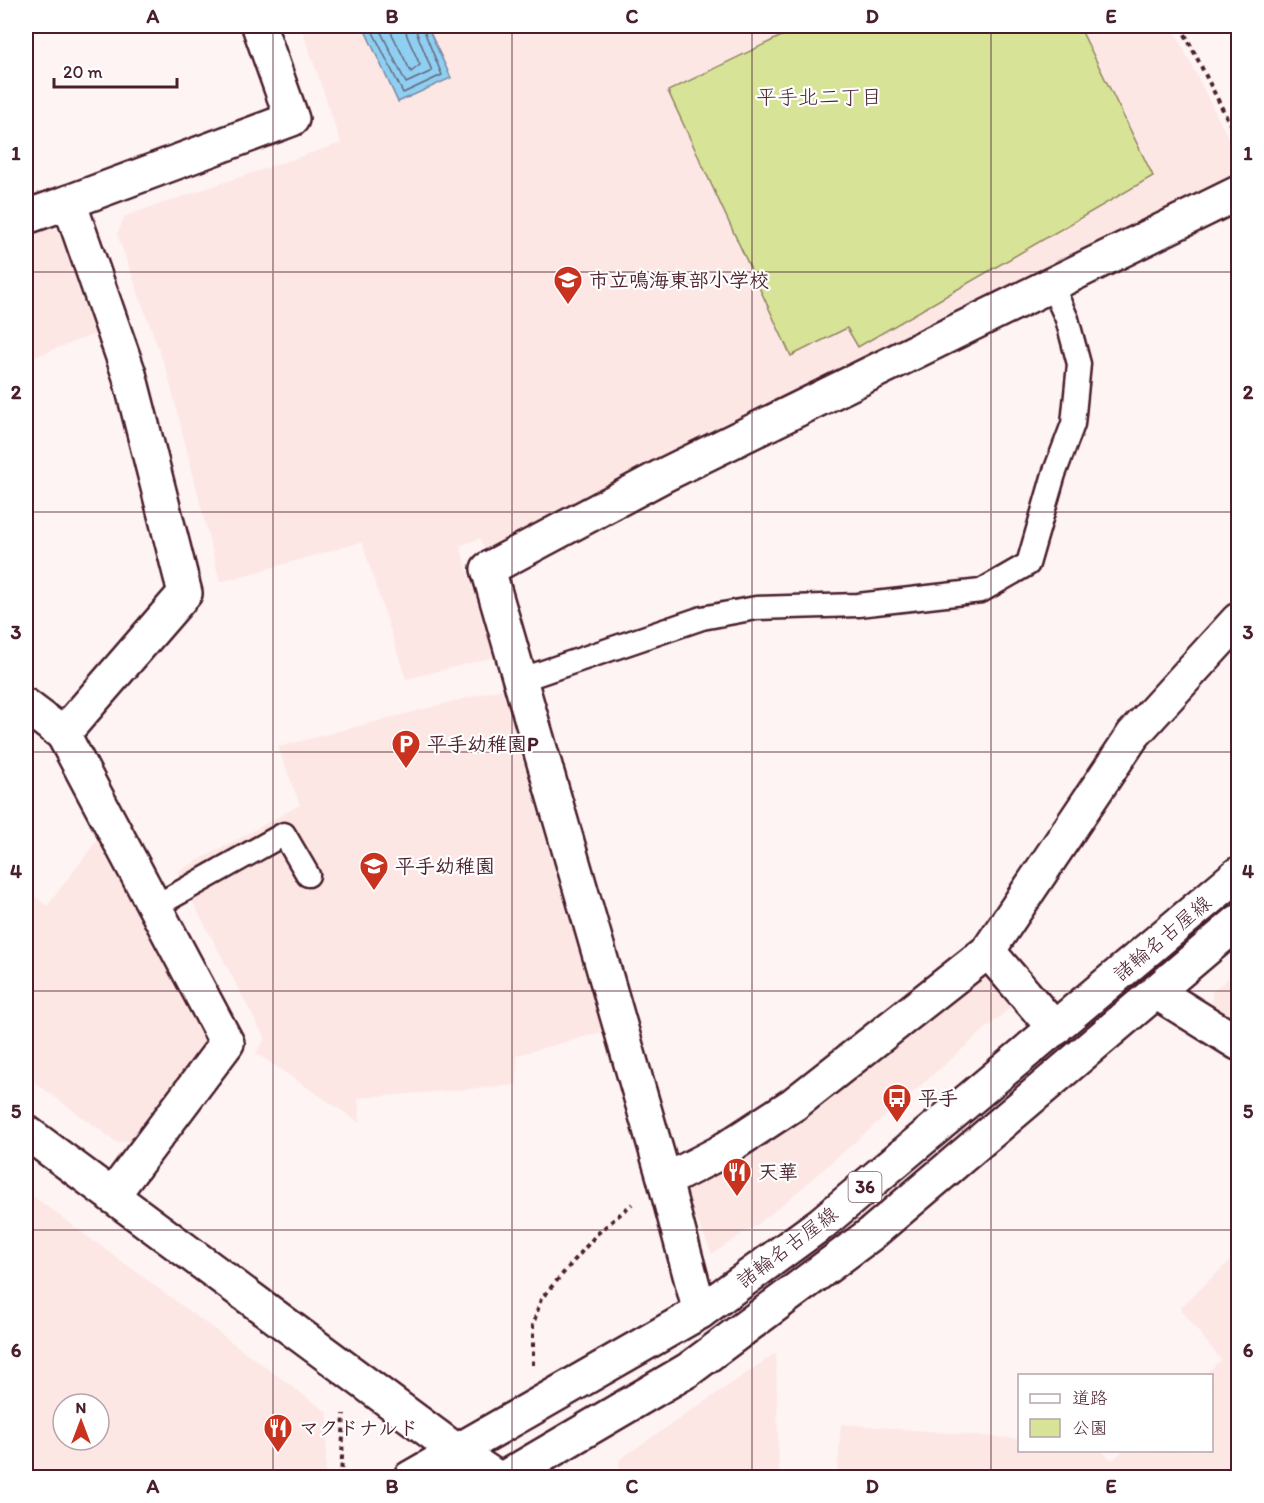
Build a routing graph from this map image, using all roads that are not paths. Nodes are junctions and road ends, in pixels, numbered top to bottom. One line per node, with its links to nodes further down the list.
1 (259, 26): 3 (street)
2 (1239, 193): 5 (street)
3 (69, 202): 4 (street); 9 (street)
4 (26, 217)
5 (1052, 286): 7 (street); 7 (lane)
6 (1239, 620): 14 (street)
7 (520, 680): 19 (street)
8 (26, 706): 9 (street)
9 (63, 734): 12 (street)
10 (1239, 874): 16 (street, 諸輪名古屋線 / 36)
11 (308, 875): 12 (lane)
12 (154, 906): 20 (street)
13 (1239, 922): 15 (street, 諸輪名古屋線 / 36)
14 (988, 951): 16 (street); 19 (street)
15 (1156, 992): 17 (street); 25 (street, 諸輪名古屋線 / 36)
16 (1055, 1029): 21 (street, 諸輪名古屋線 / 36)
17 (1239, 1044)
18 (26, 1132): 20 (street)
19 (665, 1181): 21 (street)
20 (112, 1196): 22 (street)
21 (700, 1312): 22 (street, 諸輪名古屋線 / 36)
22 (458, 1452): 23 (street, 諸輪名古屋線 / 36); 24 (street)
23 (410, 1478)
24 (497, 1478)
25 (504, 1478)

